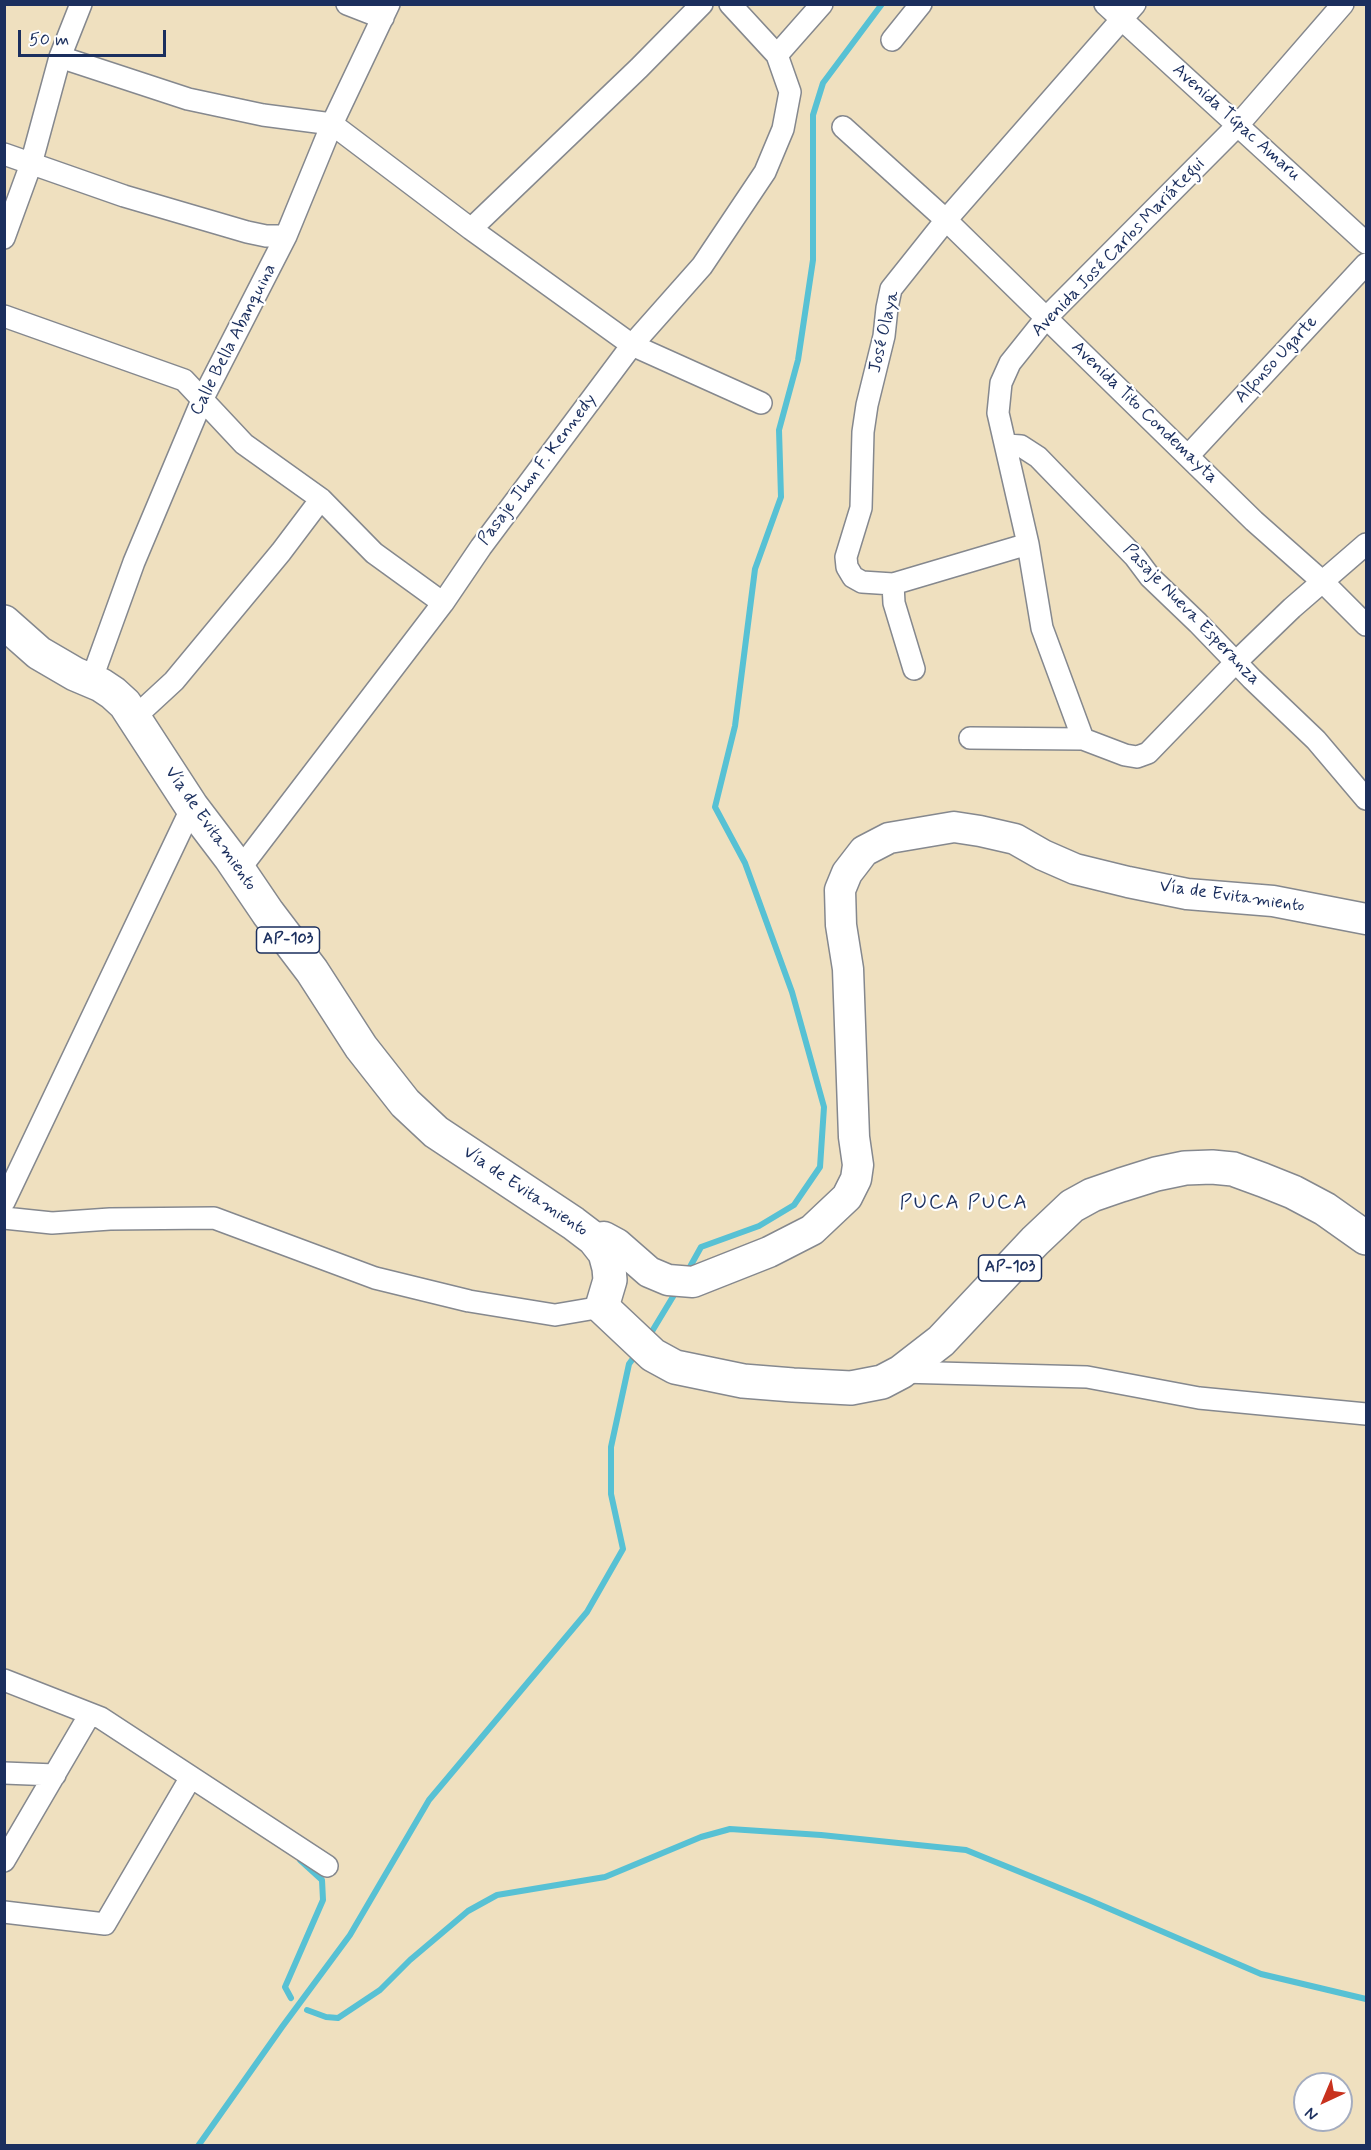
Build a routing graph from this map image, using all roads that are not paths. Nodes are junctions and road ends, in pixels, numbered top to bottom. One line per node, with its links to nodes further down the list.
1 (81, 4): 13 (street)
2 (347, 4): 9 (street)
3 (702, 4): 20 (street)
4 (730, 4): 12 (street)
5 (822, 4): 12 (street)
6 (921, 4): 11 (street)
7 (1105, 4): 10 (street, Avenida Túpac Amaru)
8 (1343, 4): 15 (street, Avenida José Carlos Mariátegui)
9 (386, 11): 14 (street, Calle Bella Abanquina)
10 (1129, 12): 15 (street, Avenida Túpac Amaru); 19 (street, José Olaya)
11 (891, 40)
12 (777, 55): 27 (street, Pasaje Jhon F. Kennedy)
13 (60, 57): 14 (street); 18 (street)
14 (332, 124): 20 (street); 21 (street, Calle Bella Abanquina)
15 (1238, 125): 23 (street, Avenida Túpac Amaru); 26 (street, Avenida José Carlos Mariátegui)
16 (843, 127): 19 (street, Avenida Tito Condemayta)
17 (4, 154): 18 (street)
18 (31, 164): 21 (street); 22 (street)
19 (946, 220): 26 (street, Avenida Tito Condemayta); 36 (street, José Olaya)
20 (471, 230): 27 (street)
21 (286, 236): 28 (street, Calle Bella Abanquina)
22 (4, 238)
23 (1366, 243)
24 (1366, 264): 31 (street, Alfonso Ugarte)
25 (4, 316): 28 (street)
26 (1046, 318): 30 (street, Avenida José Carlos Mariátegui); 31 (street, Avenida Tito Condemayta)
27 (632, 345): 29 (street); 37 (street, Pasaje Jhon F. Kennedy)
28 (202, 398): 32 (street); 42 (street, Calle Bella Abanquina)
29 (761, 403)
30 (1007, 445): 33 (street, Avenida José Carlos Mariátegui); 40 (street, Pasaje Nueva Esperanza)
31 (1188, 456): 35 (street, Avenida Tito Condemayta)
32 (321, 499): 37 (street); 43 (street)
33 (1028, 544): 36 (street); 45 (street, Avenida José Carlos Mariátegui)
34 (1366, 544): 35 (street)
35 (1324, 583): 39 (street, Avenida Tito Condemayta); 40 (street)
36 (893, 584): 41 (street)
37 (443, 603): 48 (street, Pasaje Jhon F. Kennedy)
38 (4, 622): 42 (main road, Vía de Evitamiento / AP-103)
39 (1366, 625)
40 (1236, 662): 45 (street); 46 (street, Pasaje Nueva Esperanza)
41 (914, 669)
42 (91, 681): 43 (main road, Vía de Evitamiento / AP-103)
43 (135, 717): 47 (main road, Vía de Evitamiento / AP-103)
44 (970, 738): 45 (street)
45 (1083, 739)
46 (1366, 799)
47 (192, 807): 48 (main road, Vía de Evitamiento / AP-103); 50 (street)
48 (239, 870): 52 (main road, Vía de Evitamiento / AP-103)
49 (1366, 919): 52 (main road, Vía de Evitamiento)
50 (4, 1202)
51 (4, 1218): 54 (street)
52 (594, 1239): 54 (main road, AP-103)
53 (1366, 1239): 55 (main road, AP-103)
54 (602, 1307): 55 (main road, AP-103)
55 (901, 1372): 56 (street)
56 (1366, 1414)
57 (4, 1680): 58 (street)
58 (90, 1714): 60 (street); 61 (street)
59 (4, 1773): 60 (street)
60 (55, 1775): 62 (street)
61 (191, 1777): 63 (street); 64 (street)
62 (4, 1862)
63 (327, 1866)
64 (4, 1912)

